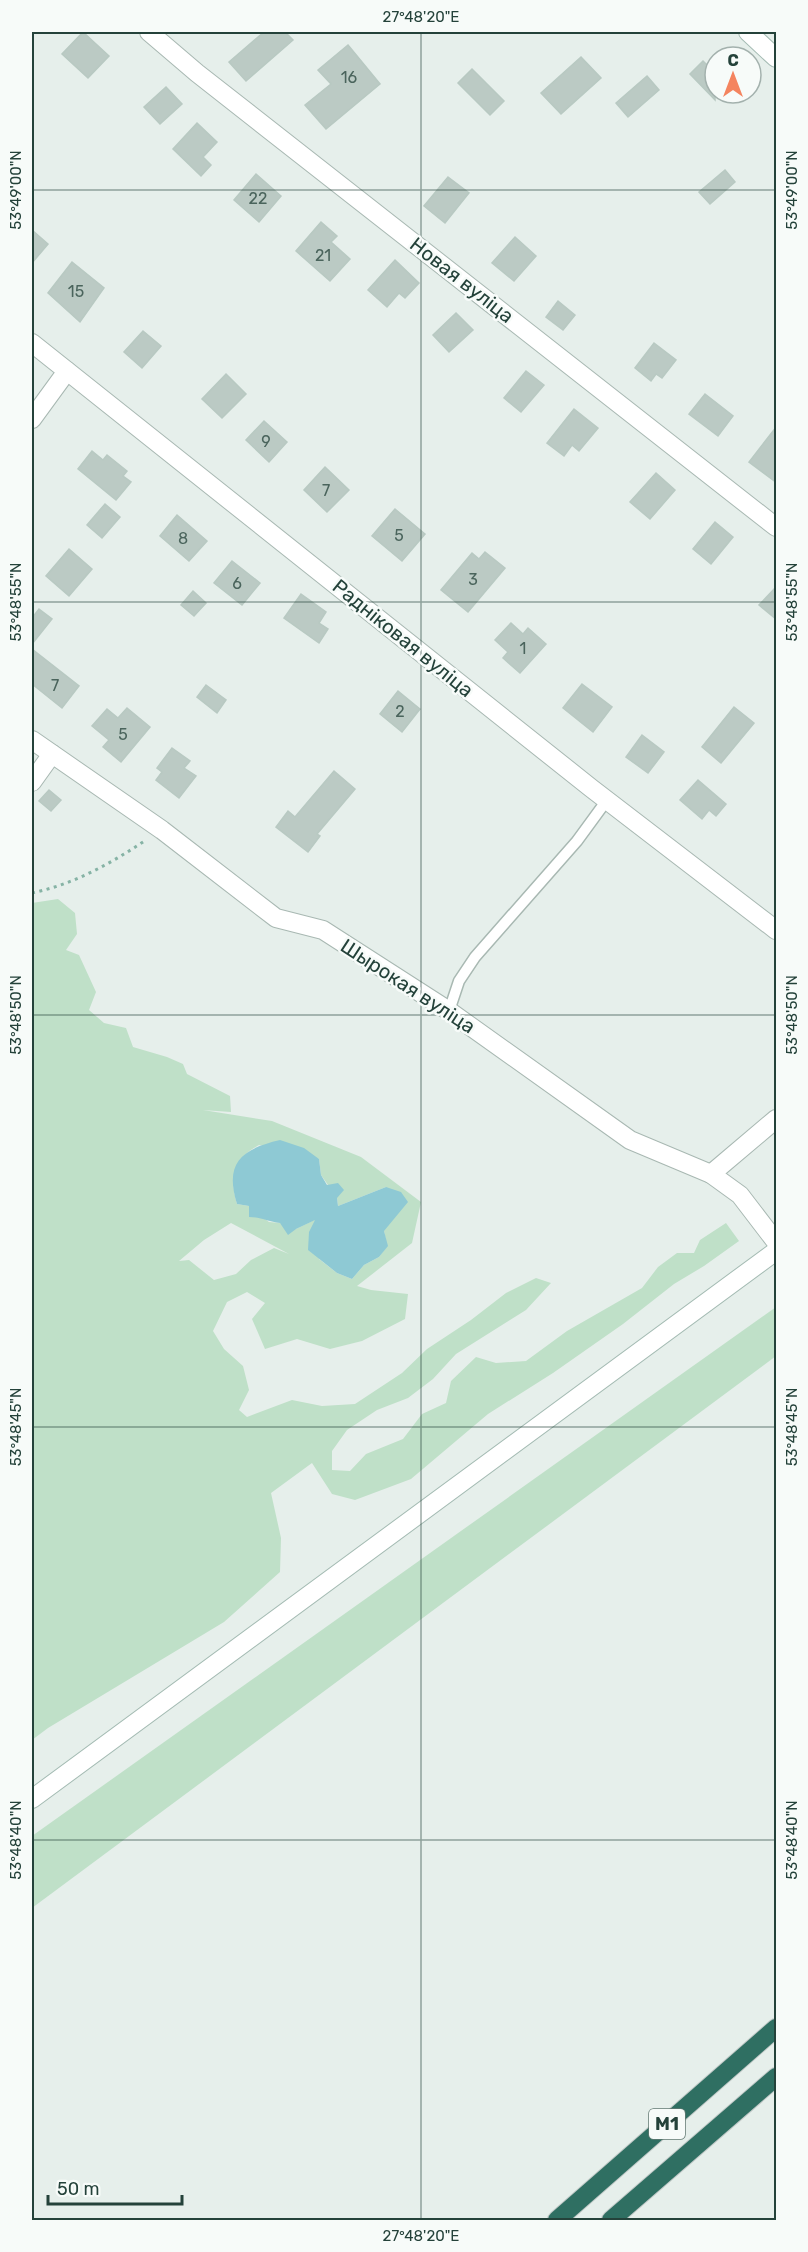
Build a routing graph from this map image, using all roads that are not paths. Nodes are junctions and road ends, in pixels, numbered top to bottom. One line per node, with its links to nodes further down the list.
1 (148, 32): 7 (street, Новая вуліца)
2 (747, 32): 3 (street)
3 (777, 58)
4 (32, 343): 5 (street, Радніковая вуліца)
5 (67, 370): 6 (street); 11 (street, Радніковая вуліца)
6 (32, 419)
7 (777, 527)
8 (32, 740): 9 (street, Шырокая вуліца)
9 (52, 754): 10 (street); 13 (street, Шырокая вуліца)
10 (32, 782)
11 (607, 800): 12 (street, Радніковая вуліца); 13 (lane)
12 (777, 930)
13 (449, 1011): 15 (street, Шырокая вуліца)
14 (777, 1119): 15 (street)
15 (711, 1174): 16 (street, Шырокая вуліца)
16 (777, 1242)
17 (777, 1251): 18 (street)
18 (32, 1799)
19 (777, 2028): 21 (highway, М1)
20 (777, 2077): 22 (highway, М1)
21 (557, 2220)
22 (611, 2220)

